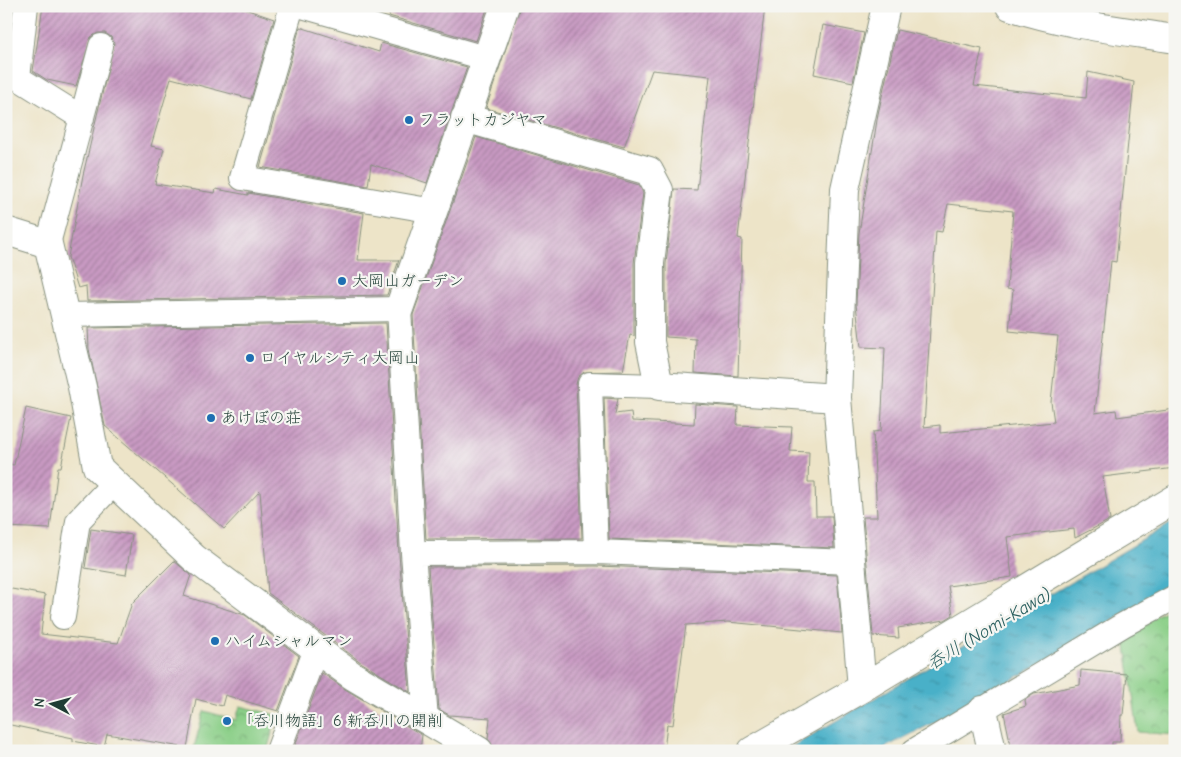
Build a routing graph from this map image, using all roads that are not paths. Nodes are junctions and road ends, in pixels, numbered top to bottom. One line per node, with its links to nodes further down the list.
1 (26, 6): 10 (lane)
2 (292, 6): 12 (lane)
3 (302, 6): 9 (lane)
4 (504, 6): 9 (street)
5 (886, 6): 18 (street)
6 (1010, 6): 7 (street)
7 (1175, 39)
8 (101, 46): 10 (lane)
9 (485, 58): 11 (street)
10 (82, 118): 14 (lane)
11 (465, 118): 12 (street); 17 (street)
12 (434, 211): 15 (street)
13 (6, 231): 14 (street)
14 (48, 244): 16 (street)
15 (399, 309): 16 (lane); 21 (lane)
16 (66, 315): 19 (street)
17 (659, 386): 18 (street); 22 (lane)
18 (837, 398): 23 (street)
19 (114, 483): 25 (lane); 26 (street)
20 (1175, 499): 27 (street)
21 (413, 552): 22 (lane); 29 (lane)
22 (596, 552): 23 (lane)
23 (851, 562): 27 (street)
24 (1175, 597): 28 (lane)
25 (63, 617)
26 (316, 649): 29 (street); 30 (lane)
27 (862, 688): 32 (street)
28 (983, 710): 33 (lane); 34 (street)
29 (426, 719): 31 (street)
30 (278, 751)
31 (479, 751)
32 (752, 751)
33 (914, 751)
34 (992, 751)

